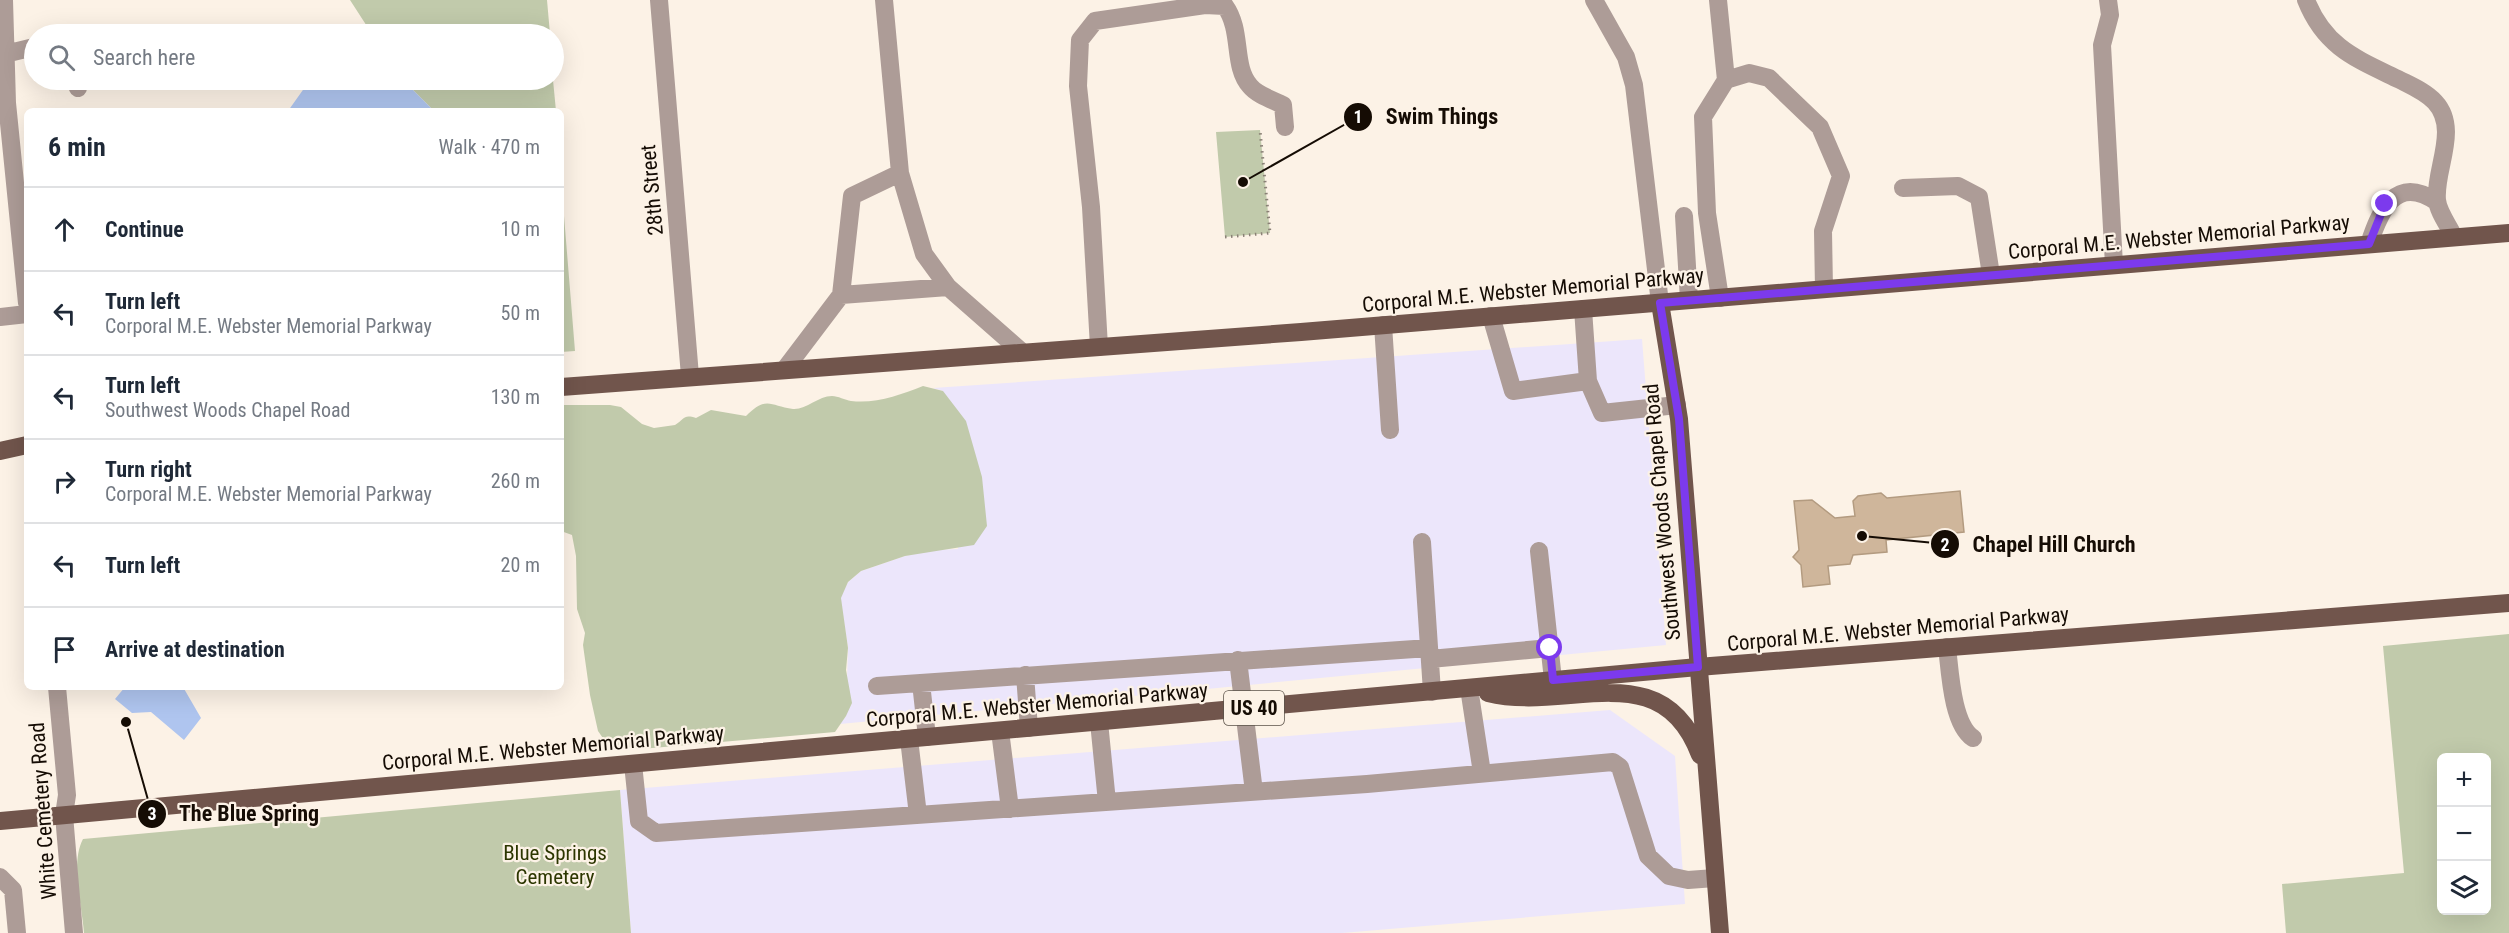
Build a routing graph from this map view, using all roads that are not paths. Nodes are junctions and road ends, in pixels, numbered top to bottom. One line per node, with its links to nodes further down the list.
1 (4, 0): 9 (street)
2 (658, 0): 38 (street, 28th Street)
3 (884, 0): 12 (street)
4 (1594, 0): 17 (street)
5 (1718, 0): 10 (street)
6 (2109, 0): 21 (street)
7 (2306, 0): 14 (street)
8 (24, 49): 9 (street)
9 (5, 54): 22 (street)
10 (1726, 80): 15 (street); 25 (street)
11 (1285, 127): 35 (street)
12 (900, 172): 24 (street); 26 (street)
13 (1903, 188): 23 (street)
14 (2437, 202): 19 (street); 20 (street)
15 (1707, 213): 16 (street); 27 (street)
16 (1684, 216): 17 (street); 28 (street)
17 (1651, 219): 29 (street)
18 (2509, 233): 19 (main road, Corporal M.E. Webster Memorial Parkway)
19 (2454, 237): 20 (main road, Corporal M.E. Webster Memorial Parkway)
20 (2369, 244): 21 (main road, Corporal M.E. Webster Memorial Parkway)
21 (2114, 265): 23 (main road, Corporal M.E. Webster Memorial Parkway)
22 (24, 273)
23 (1991, 275): 25 (main road, Corporal M.E. Webster Memorial Parkway)
24 (948, 287): 26 (street); 36 (street)
25 (1824, 289): 27 (main road, Corporal M.E. Webster Memorial Parkway)
26 (841, 295): 37 (street)
27 (1720, 298): 28 (main road, Corporal M.E. Webster Memorial Parkway)
28 (1689, 300): 29 (main road, Corporal M.E. Webster Memorial Parkway)
29 (1660, 303): 30 (main road, Corporal M.E. Webster Memorial Parkway); 41 (main road, Southwest Woods Chapel Road)
30 (1583, 309): 32 (main road, Corporal M.E. Webster Memorial Parkway); 39 (street)
31 (24, 314): 33 (street)
32 (1491, 316): 34 (main road, Corporal M.E. Webster Memorial Parkway); 39 (street)
33 (0, 317)
34 (1383, 325): 35 (main road, Corporal M.E. Webster Memorial Parkway); 42 (street)
35 (1099, 347): 36 (main road, Corporal M.E. Webster Memorial Parkway)
36 (1022, 352): 37 (main road, Corporal M.E. Webster Memorial Parkway)
37 (784, 369): 38 (main road, Corporal M.E. Webster Memorial Parkway)
38 (690, 376): 40 (main road, Corporal M.E. Webster Memorial Parkway)
39 (1588, 381): 41 (street)
40 (564, 387)
41 (1677, 405): 52 (main road, Southwest Woods Chapel Road)
42 (1389, 429)
43 (24, 447): 44 (main road)
44 (0, 451)
45 (1422, 542): 50 (street)
46 (1539, 551): 49 (street)
47 (2509, 603): 48 (main road, Corporal M.E. Webster Memorial Parkway / US 40)
48 (1947, 647): 52 (main road, Corporal M.E. Webster Memorial Parkway / US 40); 65 (street)
49 (1550, 648): 50 (street); 54 (street)
50 (1430, 653): 51 (street); 59 (street)
51 (1238, 660): 53 (street); 60 (street)
52 (1698, 667): 54 (main road, Corporal M.E. Webster Memorial Parkway / US 40); 68 (main road, Southwest Woods Chapel Road)
53 (1025, 675): 55 (street); 62 (street)
54 (1553, 680): 57 (main road, Corporal M.E. Webster Memorial Parkway / US 40)
55 (921, 683): 56 (street); 64 (street)
56 (877, 686)
57 (1469, 688): 59 (main road, Corporal M.E. Webster Memorial Parkway / US 40); 67 (street); 68 (main road)
58 (57, 690): 72 (street, White Cemetery Road)
59 (1432, 692): 60 (main road, Corporal M.E. Webster Memorial Parkway / US 40)
60 (1243, 709): 61 (main road, Corporal M.E. Webster Memorial Parkway / US 40); 69 (street)
61 (1099, 722): 62 (main road, Corporal M.E. Webster Memorial Parkway / US 40); 70 (street)
62 (1029, 728): 63 (main road, Corporal M.E. Webster Memorial Parkway / US 40)
63 (1000, 731): 64 (main road, Corporal M.E. Webster Memorial Parkway / US 40); 71 (street)
64 (918, 738): 66 (main road, Corporal M.E. Webster Memorial Parkway / US 40); 73 (street)
65 (1973, 738)
66 (633, 764): 72 (main road, Corporal M.E. Webster Memorial Parkway / US 40); 73 (street)
67 (1482, 773): 69 (street); 76 (street)
68 (1707, 773): 76 (main road, Southwest Woods Chapel Road)
69 (1254, 792): 70 (street)
70 (1107, 802): 71 (street)
71 (1010, 808): 73 (street)
72 (64, 815): 74 (main road, Corporal M.E. Webster Memorial Parkway / US 40); 78 (street, White Cemetery Road)
73 (918, 815)
74 (0, 821)
75 (0, 877): 77 (street)
76 (1715, 878): 79 (main road, Southwest Woods Chapel Road)
77 (17, 933)
78 (74, 933)
79 (1720, 933)

